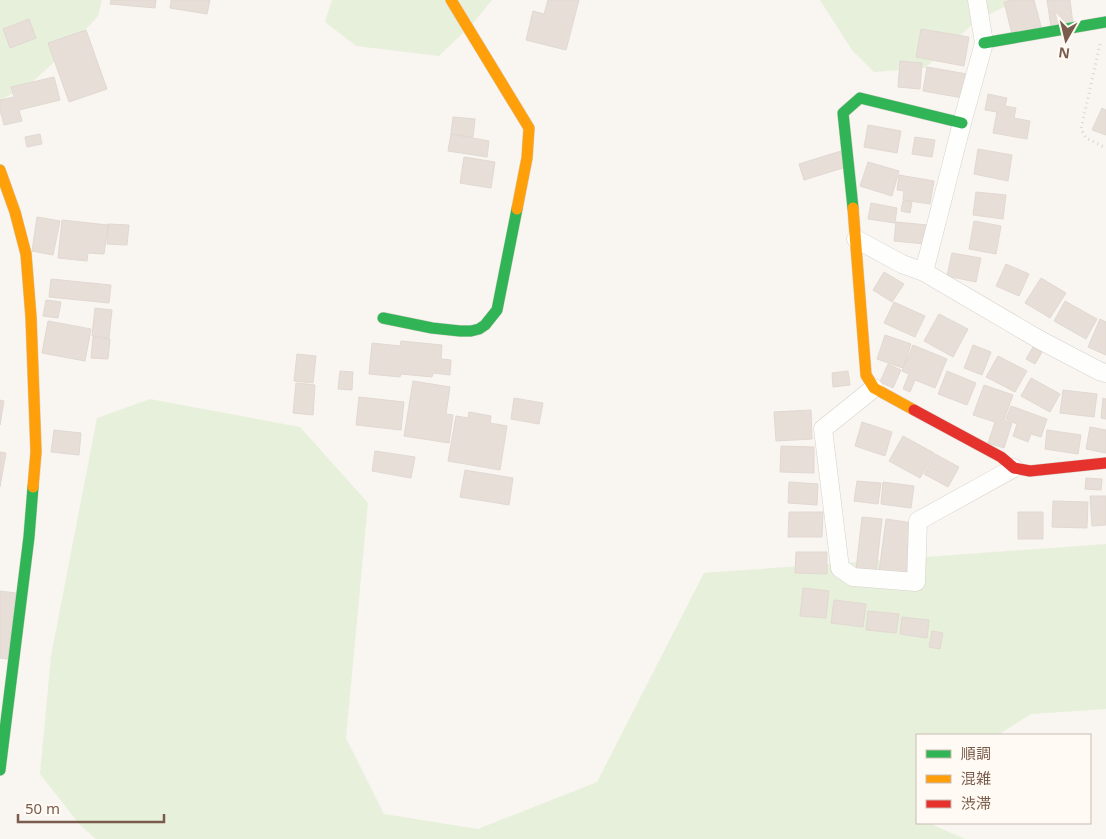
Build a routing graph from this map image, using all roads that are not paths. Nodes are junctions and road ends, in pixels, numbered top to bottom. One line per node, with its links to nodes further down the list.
1 (451, 0): 10 (street)
2 (977, 0): 4 (street)
3 (1102, 23): 4 (street)
4 (984, 43): 5 (street)
5 (962, 123): 8 (street); 9 (street)
6 (0, 170): 7 (street)
7 (8, 215): 15 (street)
8 (856, 239): 9 (street); 12 (street)
9 (924, 272): 11 (street)
10 (383, 318)
11 (1106, 373)
12 (874, 388): 14 (street); 14 (street)
13 (1106, 463): 14 (street)
14 (1014, 468)
15 (0, 770)

